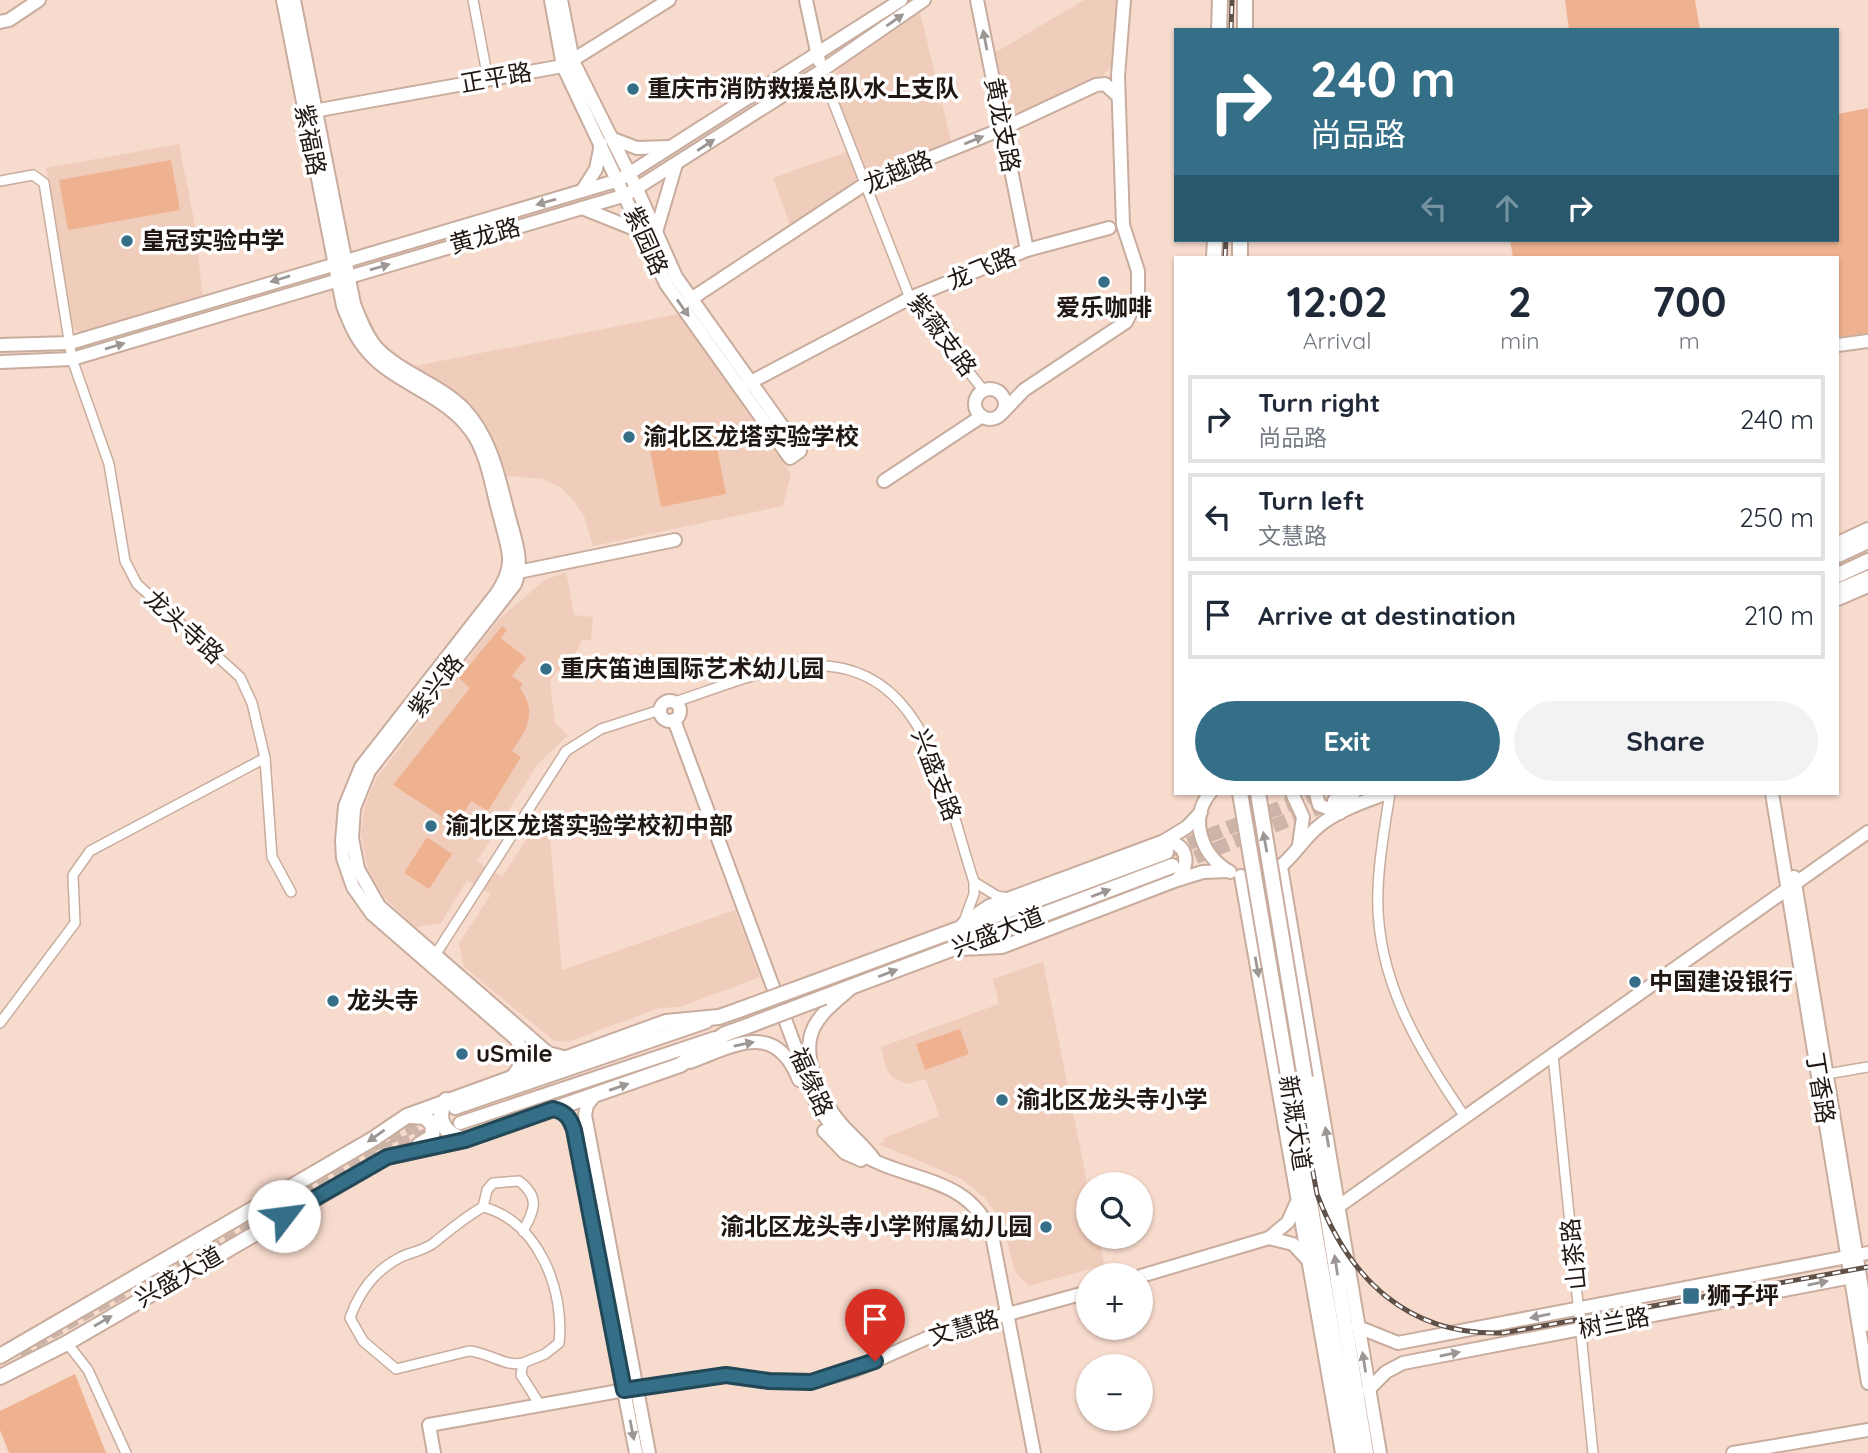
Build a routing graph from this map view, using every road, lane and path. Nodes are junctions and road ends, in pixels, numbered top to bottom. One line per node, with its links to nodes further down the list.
1 (39, 0): 15 (street)
2 (283, 0): 25 (street, 紫福路)
3 (294, 0): 25 (street, 紫福路)
4 (473, 0): 23 (street)
5 (551, 0): 20 (street, 紫园路)
6 (561, 0): 20 (street, 紫园路)
7 (669, 0): 20 (street, 正平路)
8 (806, 0): 18 (street, 紫薇支路)
9 (901, 0): 19 (street, 黄龙路)
10 (923, 0): 22 (street, 黄龙路, one-way to 10)
11 (977, 0): 26 (street, 黄龙支路, one-way to 11)
12 (1124, 0): 24 (street)
13 (1220, 0): 16 (main road)
14 (1245, 0): 17 (main road)
15 (0, 22)
16 (1219, 28)
17 (1245, 28)
18 (812, 30): 19 (street, 紫薇支路); 21 (street)
19 (818, 56): 21 (street, 黄龙路); 22 (street, 紫薇支路)
20 (568, 64): 23 (street, 正平路); 27 (street, 紫园路)
21 (802, 66): 28 (street, 黄龙路)
22 (821, 71): 29 (street, 黄龙路, one-way to 22); 32 (street, 紫薇支路)
23 (488, 79): 25 (street, 正平路)
24 (1118, 96): 26 (street, 龙越路); 35 (street)
25 (310, 112): 41 (street, 紫福路); 44 (street, 紫福路)
26 (1002, 129): 32 (street, 龙越路, one-way to 26); 42 (street, 黄龙支路)
27 (607, 141): 28 (street); 30 (street, 紫园路); 33 (street)
28 (674, 146): 30 (street, 黄龙路)
29 (676, 164): 34 (street, 黄龙路); 39 (street)
30 (624, 177): 33 (street, 黄龙路); 34 (street, 紫园路)
31 (0, 181): 49 (street, 龙头寺路)
32 (865, 184): 46 (street, 紫薇支路); 47 (street, 龙越路)
33 (581, 191): 43 (street, 黄龙路, one-way to 43)
34 (631, 192): 36 (street, 黄龙路); 38 (street, 紫园路); 39 (street, 紫园路)
35 (1122, 207): 37 (street); 40 (street)
36 (582, 208): 38 (street); 45 (street, 黄龙路, one-way to 36)
37 (1109, 228): 40 (street); 42 (street, 龙飞路)
38 (642, 232): 54 (street, 紫园路, one-way to 54)
39 (656, 232): 47 (street, 紫园路)
40 (1127, 239): 55 (street)
41 (341, 240): 43 (street); 44 (street, 紫福路)
42 (1027, 250): 46 (street, 龙飞路)
43 (363, 254): 44 (street, 黄龙路)
44 (340, 260): 45 (street, 紫福路); 49 (street, 黄龙路, one-way to 49)
45 (343, 278): 52 (street, 黄龙路, one-way to 45); 67 (street)
46 (910, 298): 54 (street, 龙飞路); 56 (street, 紫薇支路)
47 (691, 299): 54 (street, 紫园路)
48 (1868, 341): 51 (street)
49 (70, 343): 50 (street, 黄龙路); 52 (street, 龙头寺路)
50 (0, 345)
51 (1839, 345)
52 (72, 359): 53 (street, 黄龙路); 75 (street, 龙头寺路)
53 (0, 362)
54 (749, 383)
55 (1024, 390): 57 (street); 58 (street)
56 (984, 391): 57 (street); 59 (street)
57 (998, 392): 58 (street)
58 (1002, 413): 59 (street)
59 (982, 416): 60 (street)
60 (884, 481)
61 (1868, 529): 64 (street)
62 (675, 540): 67 (street)
63 (1868, 541): 65 (main road)
64 (1839, 543)
65 (1839, 555)
66 (1868, 561): 68 (main road)
67 (515, 573): 103 (street, 紫兴路)
68 (1839, 575)
69 (1868, 577): 71 (street)
70 (1868, 586): 71 (street)
71 (1839, 596)
72 (675, 702): 73 (street); 74 (street, 福缘路); 95 (street, 兴盛支路)
73 (660, 710): 74 (street); 103 (street)
74 (674, 720): 122 (street, 福缘路)
75 (265, 758): 97 (street, 龙头寺路); 106 (street)
76 (1209, 795): 87 (street)
77 (1240, 795): 153 (main road, 新溉大道, bridge)
78 (1258, 795): 154 (main road, 新溉大道, one-way to 78, bridge)
79 (1293, 795): 90 (street)
80 (1316, 795): 86 (street)
81 (1351, 795): 86 (main road)
82 (1382, 795): 86 (street)
83 (1389, 795): 118 (street)
84 (1772, 795): 96 (street, 丁香路)
85 (1781, 795): 96 (street, 丁香路)
86 (1338, 807): 90 (street)
87 (1201, 812): 89 (street); 92 (street)
88 (1868, 832): 96 (street)
89 (1165, 846): 93 (street); 98 (street); 102 (main road, 兴盛大道)
90 (1299, 846): 91 (street)
91 (1282, 867): 94 (street); 99 (street, 新溉大道)
92 (1228, 871): 93 (street); 94 (street)
93 (1174, 873): 102 (main road, 兴盛大道, one-way to 93)
94 (1241, 876): 101 (street, 新溉大道)
95 (974, 882): 98 (street); 100 (street)
96 (1792, 886): 108 (street); 112 (street, 丁香路); 128 (street, 丁香路)
97 (291, 892)
98 (1009, 898): 100 (street)
99 (1291, 921): 101 (street); 124 (street, 新溉大道, one-way to 99)
100 (963, 924): 102 (street)
101 (1250, 930): 123 (street, 新溉大道, one-way to 123)
102 (950, 942): 104 (main road, 兴盛大道, one-way to 102); 105 (main road, 兴盛大道, bridge)
103 (432, 961): 109 (street, 紫兴路); 113 (street, 紫兴路)
104 (852, 987): 107 (main road, 兴盛大道, bridge); 122 (street)
105 (719, 1017): 109 (main road, 兴盛大道); 115 (street)
106 (0, 1023)
107 (725, 1034): 110 (main road, 兴盛大道); 119 (street)
108 (1553, 1055): 118 (street); 133 (street, 山茶路)
109 (571, 1058): 113 (main road, 兴盛大道)
110 (680, 1065): 114 (main road, 兴盛大道, one-way to 110); 122 (street, one-way to 122)
111 (1868, 1067): 112 (street)
112 (1827, 1074): 128 (street, 丁香路)
113 (510, 1079): 115 (main road, 兴盛大道)
114 (594, 1095): 116 (main road, 兴盛大道); 143 (street)
115 (451, 1104): 117 (main road, 兴盛大道); 120 (main road)
116 (553, 1109): 120 (main road, 兴盛大道); 143 (street)
117 (407, 1116): 121 (main road); 139 (main road, 兴盛大道, one-way to 139)
118 (1465, 1117): 124 (street)
119 (460, 1123)
120 (465, 1140): 121 (main road, 兴盛大道)
121 (405, 1151): 138 (main road, 兴盛大道, one-way to 121)
122 (877, 1163): 134 (street, 福缘路)
123 (1296, 1202): 127 (street); 129 (street, 新溉大道)
124 (1339, 1206): 136 (street, 新溉大道)
125 (483, 1207): 126 (street); 126 (street); 140 (street)
126 (523, 1231): 140 (street)
127 (1269, 1238): 129 (street); 130 (street)
128 (1857, 1255): 131 (street, 丁香路); 133 (street)
129 (1306, 1258): 152 (street, 新溉大道)
130 (1153, 1272)
131 (1860, 1276): 135 (street, 丁香路); 137 (street, 树兰路, one-way to 131); 142 (street, 丁香路)
132 (1076, 1295): 134 (street, 文慧路)
133 (1580, 1308): 136 (street, one-way to 136); 137 (street, 山茶路)
134 (1008, 1315): 143 (street, 文慧路); 151 (street, 福缘路)
135 (1868, 1325)
136 (1358, 1327): 144 (street, 新溉大道, one-way to 136)
137 (1581, 1329): 144 (street, 树兰路, one-way to 137); 156 (street, 山茶路)
138 (67, 1343): 141 (main road, 兴盛大道); 147 (street)
139 (0, 1356)
140 (523, 1363): 145 (street)
141 (0, 1377)
142 (1868, 1383)
143 (630, 1389): 145 (street, 文慧路); 149 (street, one-way to 149); 150 (street)
144 (1368, 1390): 155 (street, 新溉大道)
145 (540, 1405): 148 (street, 文慧路)
146 (1868, 1430): 157 (street)
147 (126, 1453)
148 (434, 1453)
149 (636, 1453)
150 (649, 1453)
151 (1034, 1453)
152 (1342, 1453)
153 (1353, 1453)
154 (1366, 1453)
155 (1380, 1453)
156 (1593, 1453)
157 (1733, 1453)

